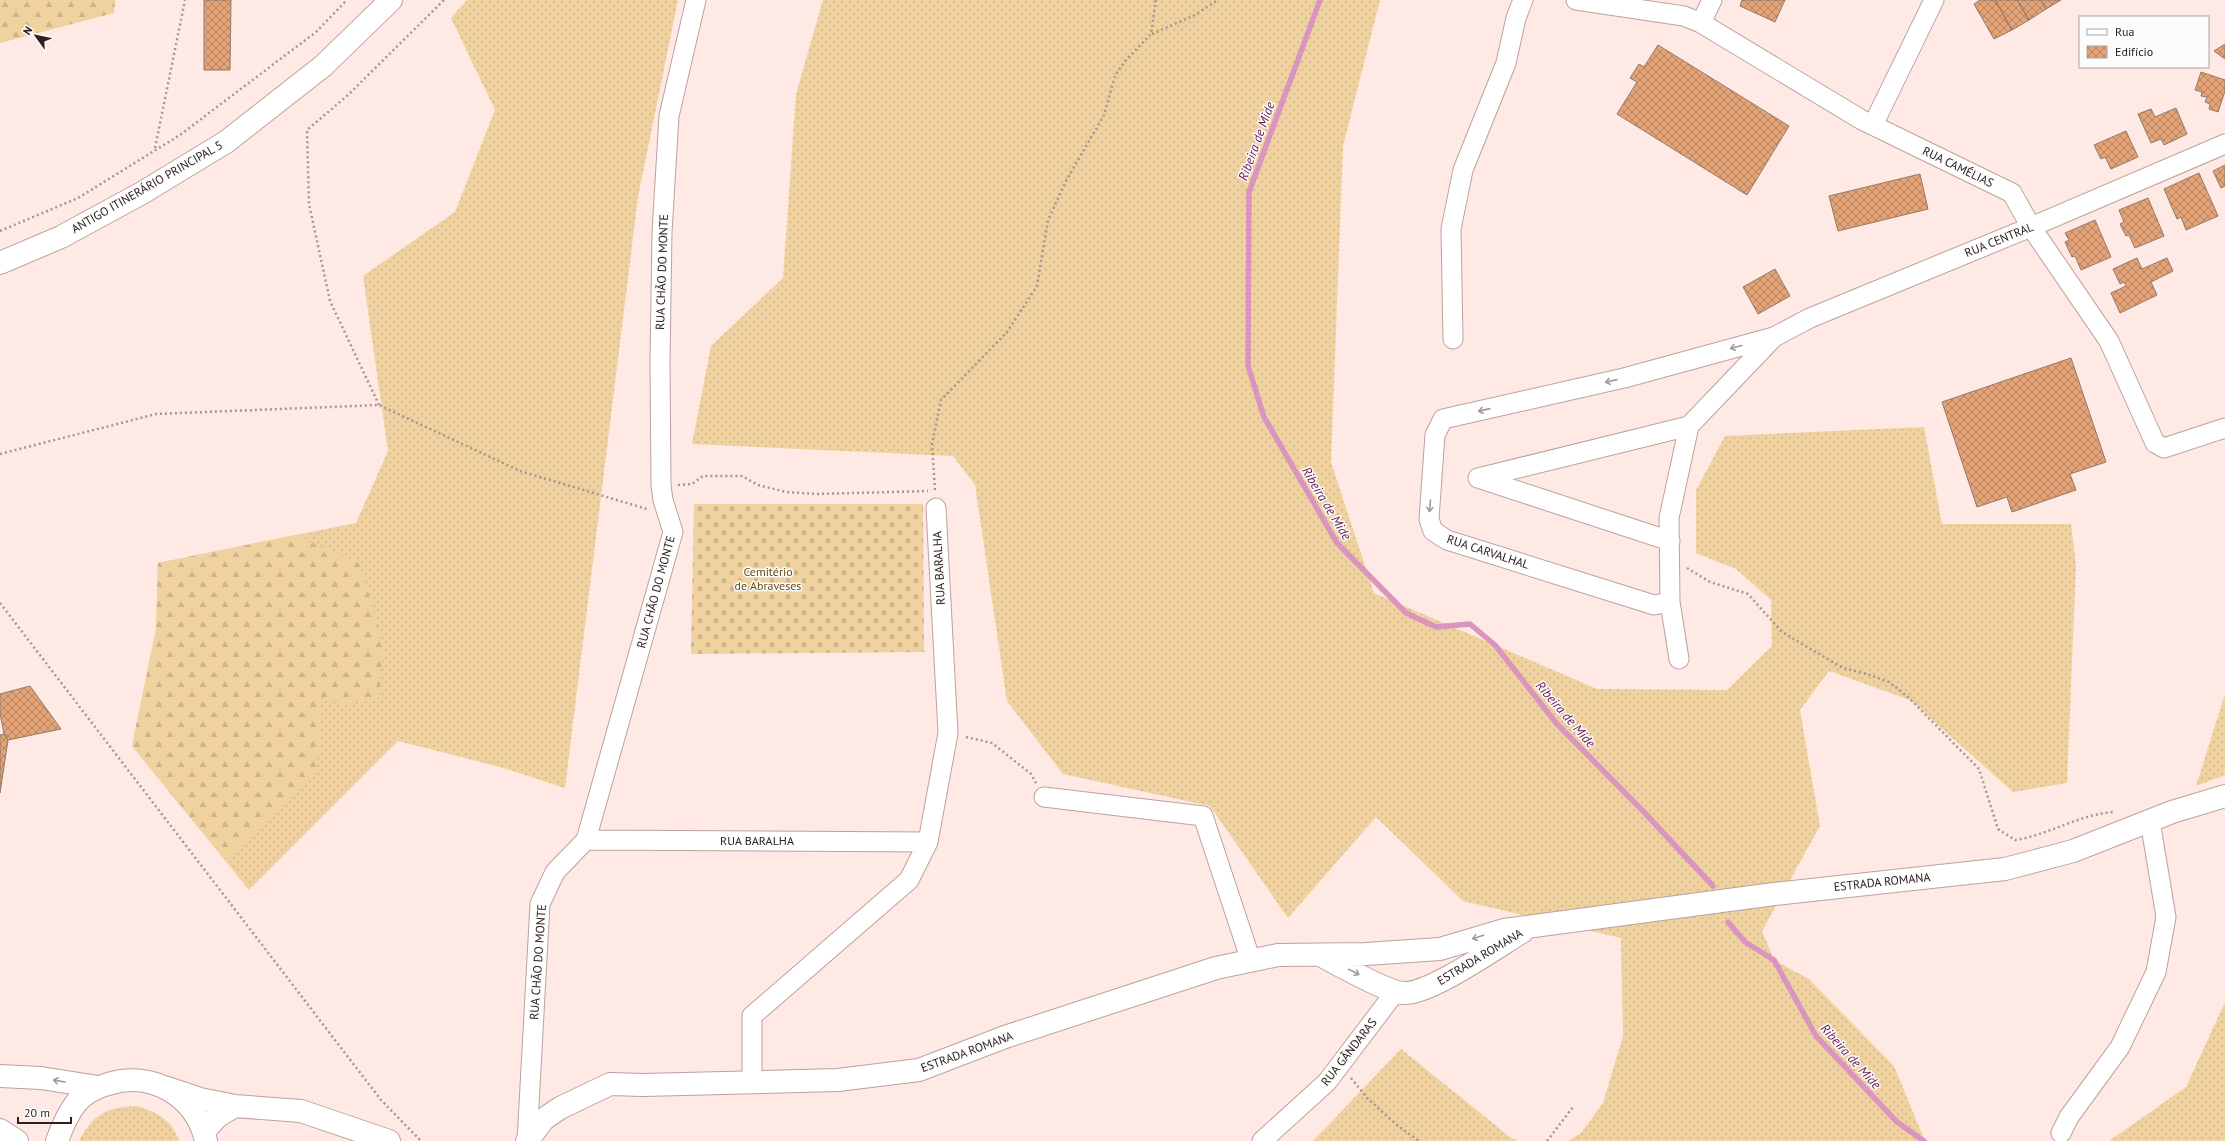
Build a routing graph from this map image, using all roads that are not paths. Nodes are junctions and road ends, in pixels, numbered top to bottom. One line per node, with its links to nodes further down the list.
1 (392, 0): 11 (main road, ANTIGO ITINERÁRIO PRINCIPAL 5)
2 (696, 0): 23 (street, RUA CHÃO DO MONTE)
3 (1523, 0): 13 (street)
4 (1576, 0): 7 (street, RUA CAMÉLIAS)
5 (1712, 0): 7 (street)
6 (1934, 0): 8 (street)
7 (1701, 23): 8 (street, RUA CAMÉLIAS)
8 (1873, 125): 10 (street, RUA CAMÉLIAS)
9 (2225, 144): 10 (street, RUA CENTRAL)
10 (2031, 227): 12 (street, RUA CENTRAL); 15 (street, RUA CAMÉLIAS)
11 (0, 263)
12 (1774, 337): 14 (street); 18 (street, RUA CARVALHAL, one-way to 18)
13 (1453, 339)
14 (1689, 426): 17 (street); 17 (street)
15 (2225, 428)
16 (936, 499): 24 (street, RUA BARALHA)
17 (1670, 541): 18 (street)
18 (1670, 602): 19 (street)
19 (1679, 659)
20 (2225, 796): 22 (main road, ESTRADA ROMANA)
21 (1044, 797): 27 (street)
22 (2150, 821): 25 (main road, ESTRADA ROMANA); 35 (street)
23 (586, 840): 24 (street, RUA BARALHA); 40 (street, RUA CHÃO DO MONTE)
24 (928, 842): 30 (street, RUA BARALHA)
25 (1530, 927): 26 (main road, ESTRADA ROMANA, one-way to 26); 28 (main road, ESTRADA ROMANA)
26 (1320, 955): 27 (main road, ESTRADA ROMANA); 28 (main road, ESTRADA ROMANA, one-way to 28)
27 (1251, 961): 30 (main road, ESTRADA ROMANA)
28 (1396, 991): 41 (street, RUA GÂNDARAS)
29 (0, 1076): 31 (main road, one-way to 29)
30 (752, 1082): 40 (main road, ESTRADA ROMANA)
31 (98, 1087): 32 (main road); 38 (main road)
32 (167, 1088): 33 (main road); 36 (main road)
33 (235, 1106): 36 (main road); 39 (main road)
34 (0, 1130): 37 (main road)
35 (2062, 1133)
36 (205, 1136)
37 (17, 1141)
38 (57, 1141)
39 (389, 1141)
40 (527, 1141)
41 (1262, 1141)

